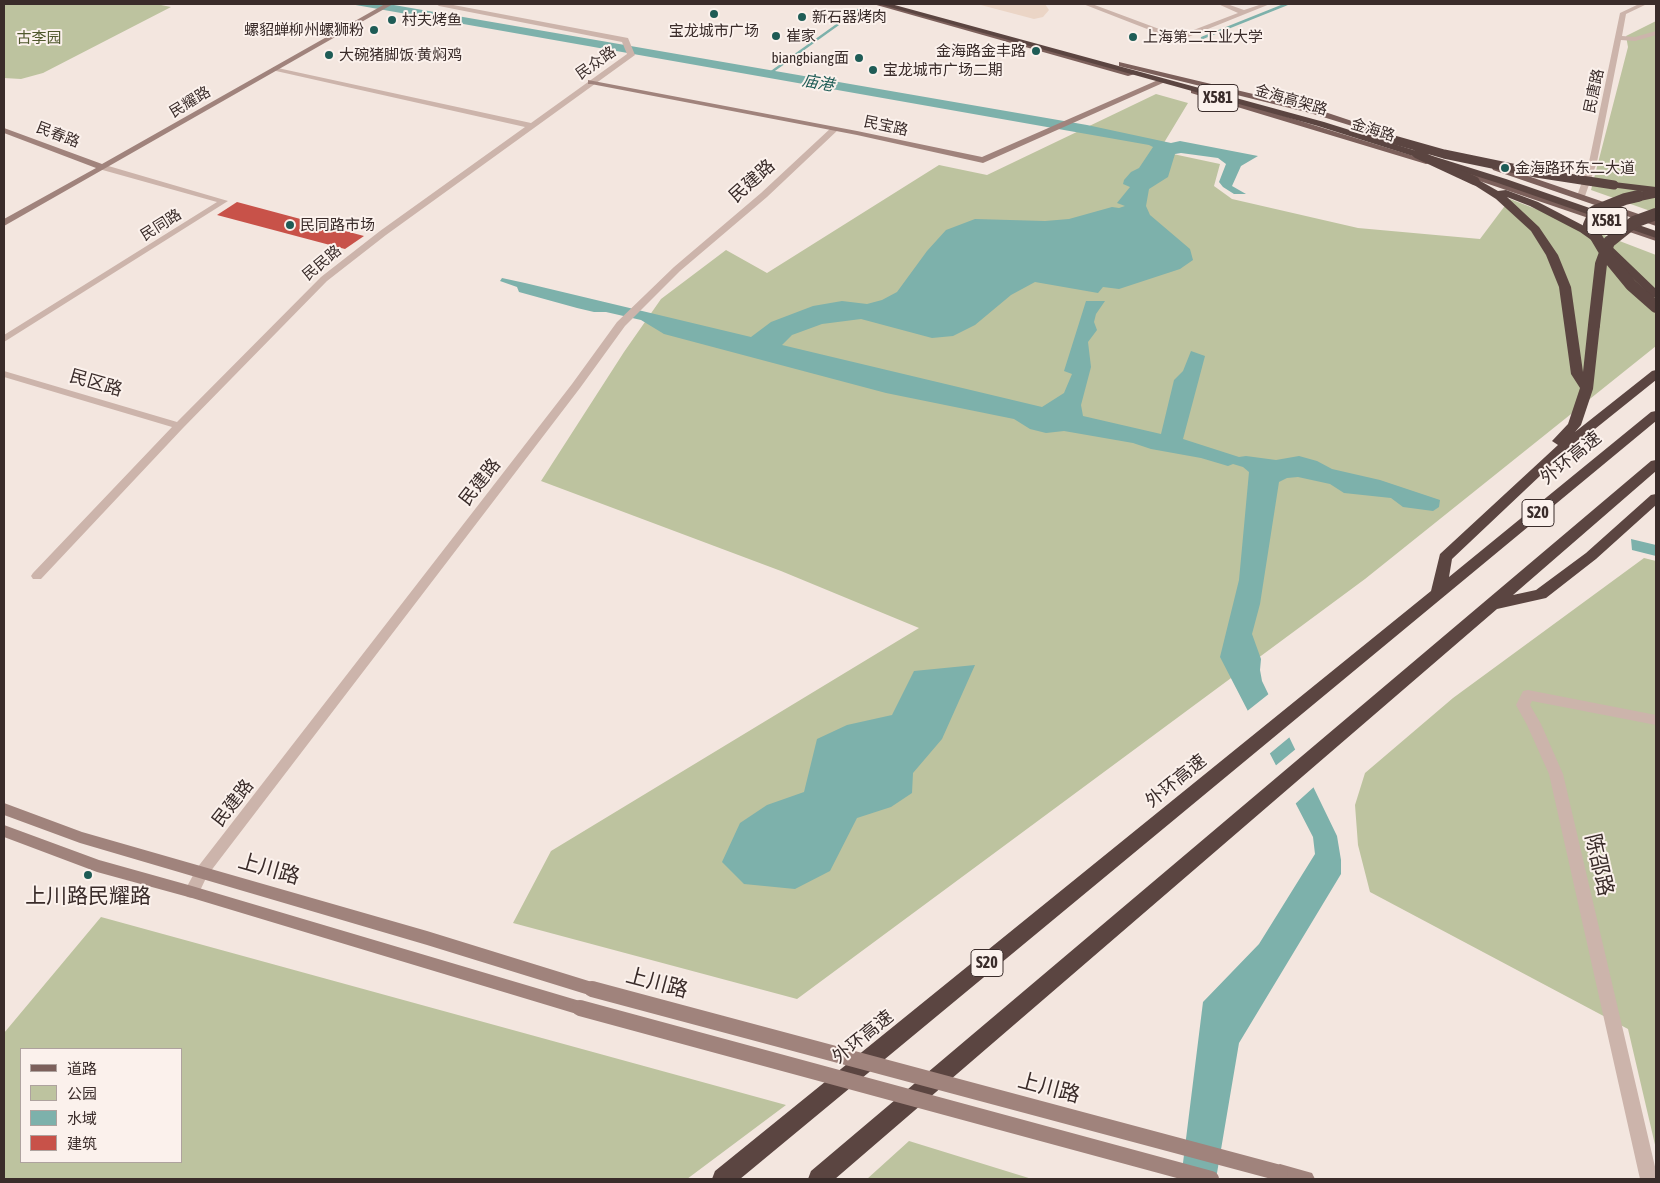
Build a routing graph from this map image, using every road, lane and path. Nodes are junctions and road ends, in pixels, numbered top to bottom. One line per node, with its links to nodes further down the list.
1 (390, 4): 14 (street, 民耀路)
2 (439, 4): 15 (street, 民众路)
3 (876, 4): 16 (main road, 金海路 / X581)
4 (883, 4): 21 (highway, 金海高架路)
5 (895, 4): 20 (highway, 金海高架路)
6 (903, 4): 27 (main road, 金海路 / X581)
7 (1086, 4): 11 (street)
8 (1221, 4): 11 (street)
9 (1268, 4): 11 (street)
10 (1644, 4): 13 (street, 民唐路)
11 (1245, 13)
12 (1656, 33): 13 (street)
13 (1619, 38): 27 (street, 民唐路)
14 (276, 69): 17 (street); 22 (street, 民耀路)
15 (591, 82): 17 (street, 民众路); 18 (street, 民宝路)
16 (1161, 82): 18 (street, 民宝路); 32 (main road, 金海路 / X581)
17 (532, 126): 40 (street, 民民路)
18 (835, 129): 50 (street, 民建路)
19 (4, 130): 22 (street, 民春路)
20 (1366, 132): 25 (highway, bridge); 31 (highway, 金海高架路, bridge)
21 (1417, 154): 23 (highway, bridge); 32 (highway, 金海高架路, bridge)
22 (102, 167): 29 (street, 民耀路); 35 (street, 民同路)
23 (1475, 181): 33 (highway, bridge); 38 (highway)
24 (1656, 182): 25 (highway)
25 (1614, 185): 26 (highway)
26 (1656, 191): 34 (highway, bridge)
27 (1581, 196): 30 (main road, 金海路 / X581)
28 (1656, 214): 38 (highway, bridge)
29 (4, 223)
30 (1656, 223)
31 (1656, 228)
32 (1656, 237)
33 (1656, 295)
34 (1656, 308)
35 (4, 339)
36 (4, 374): 40 (street, 民区路)
37 (1656, 374): 41 (highway)
38 (1587, 390): 41 (highway)
39 (1656, 415): 45 (highway, 外环高速 / S20)
40 (179, 426): 44 (street, 民民路)
41 (1554, 454): 45 (highway)
42 (1656, 464): 46 (highway, S20)
43 (1656, 498): 46 (highway)
44 (37, 576)
45 (1438, 594): 52 (highway, 外环高速 / S20)
46 (1492, 604): 53 (highway, S20)
47 (1656, 720): 56 (street, 陈邵路)
48 (4, 809): 50 (street, 上川路)
49 (4, 831): 51 (street)
50 (202, 872): 51 (street, 民建路); 55 (street, 上川路, bridge)
51 (192, 892): 54 (street, bridge)
52 (723, 1179)
53 (819, 1179)
54 (1210, 1179)
55 (1306, 1179)
56 (1649, 1179)

